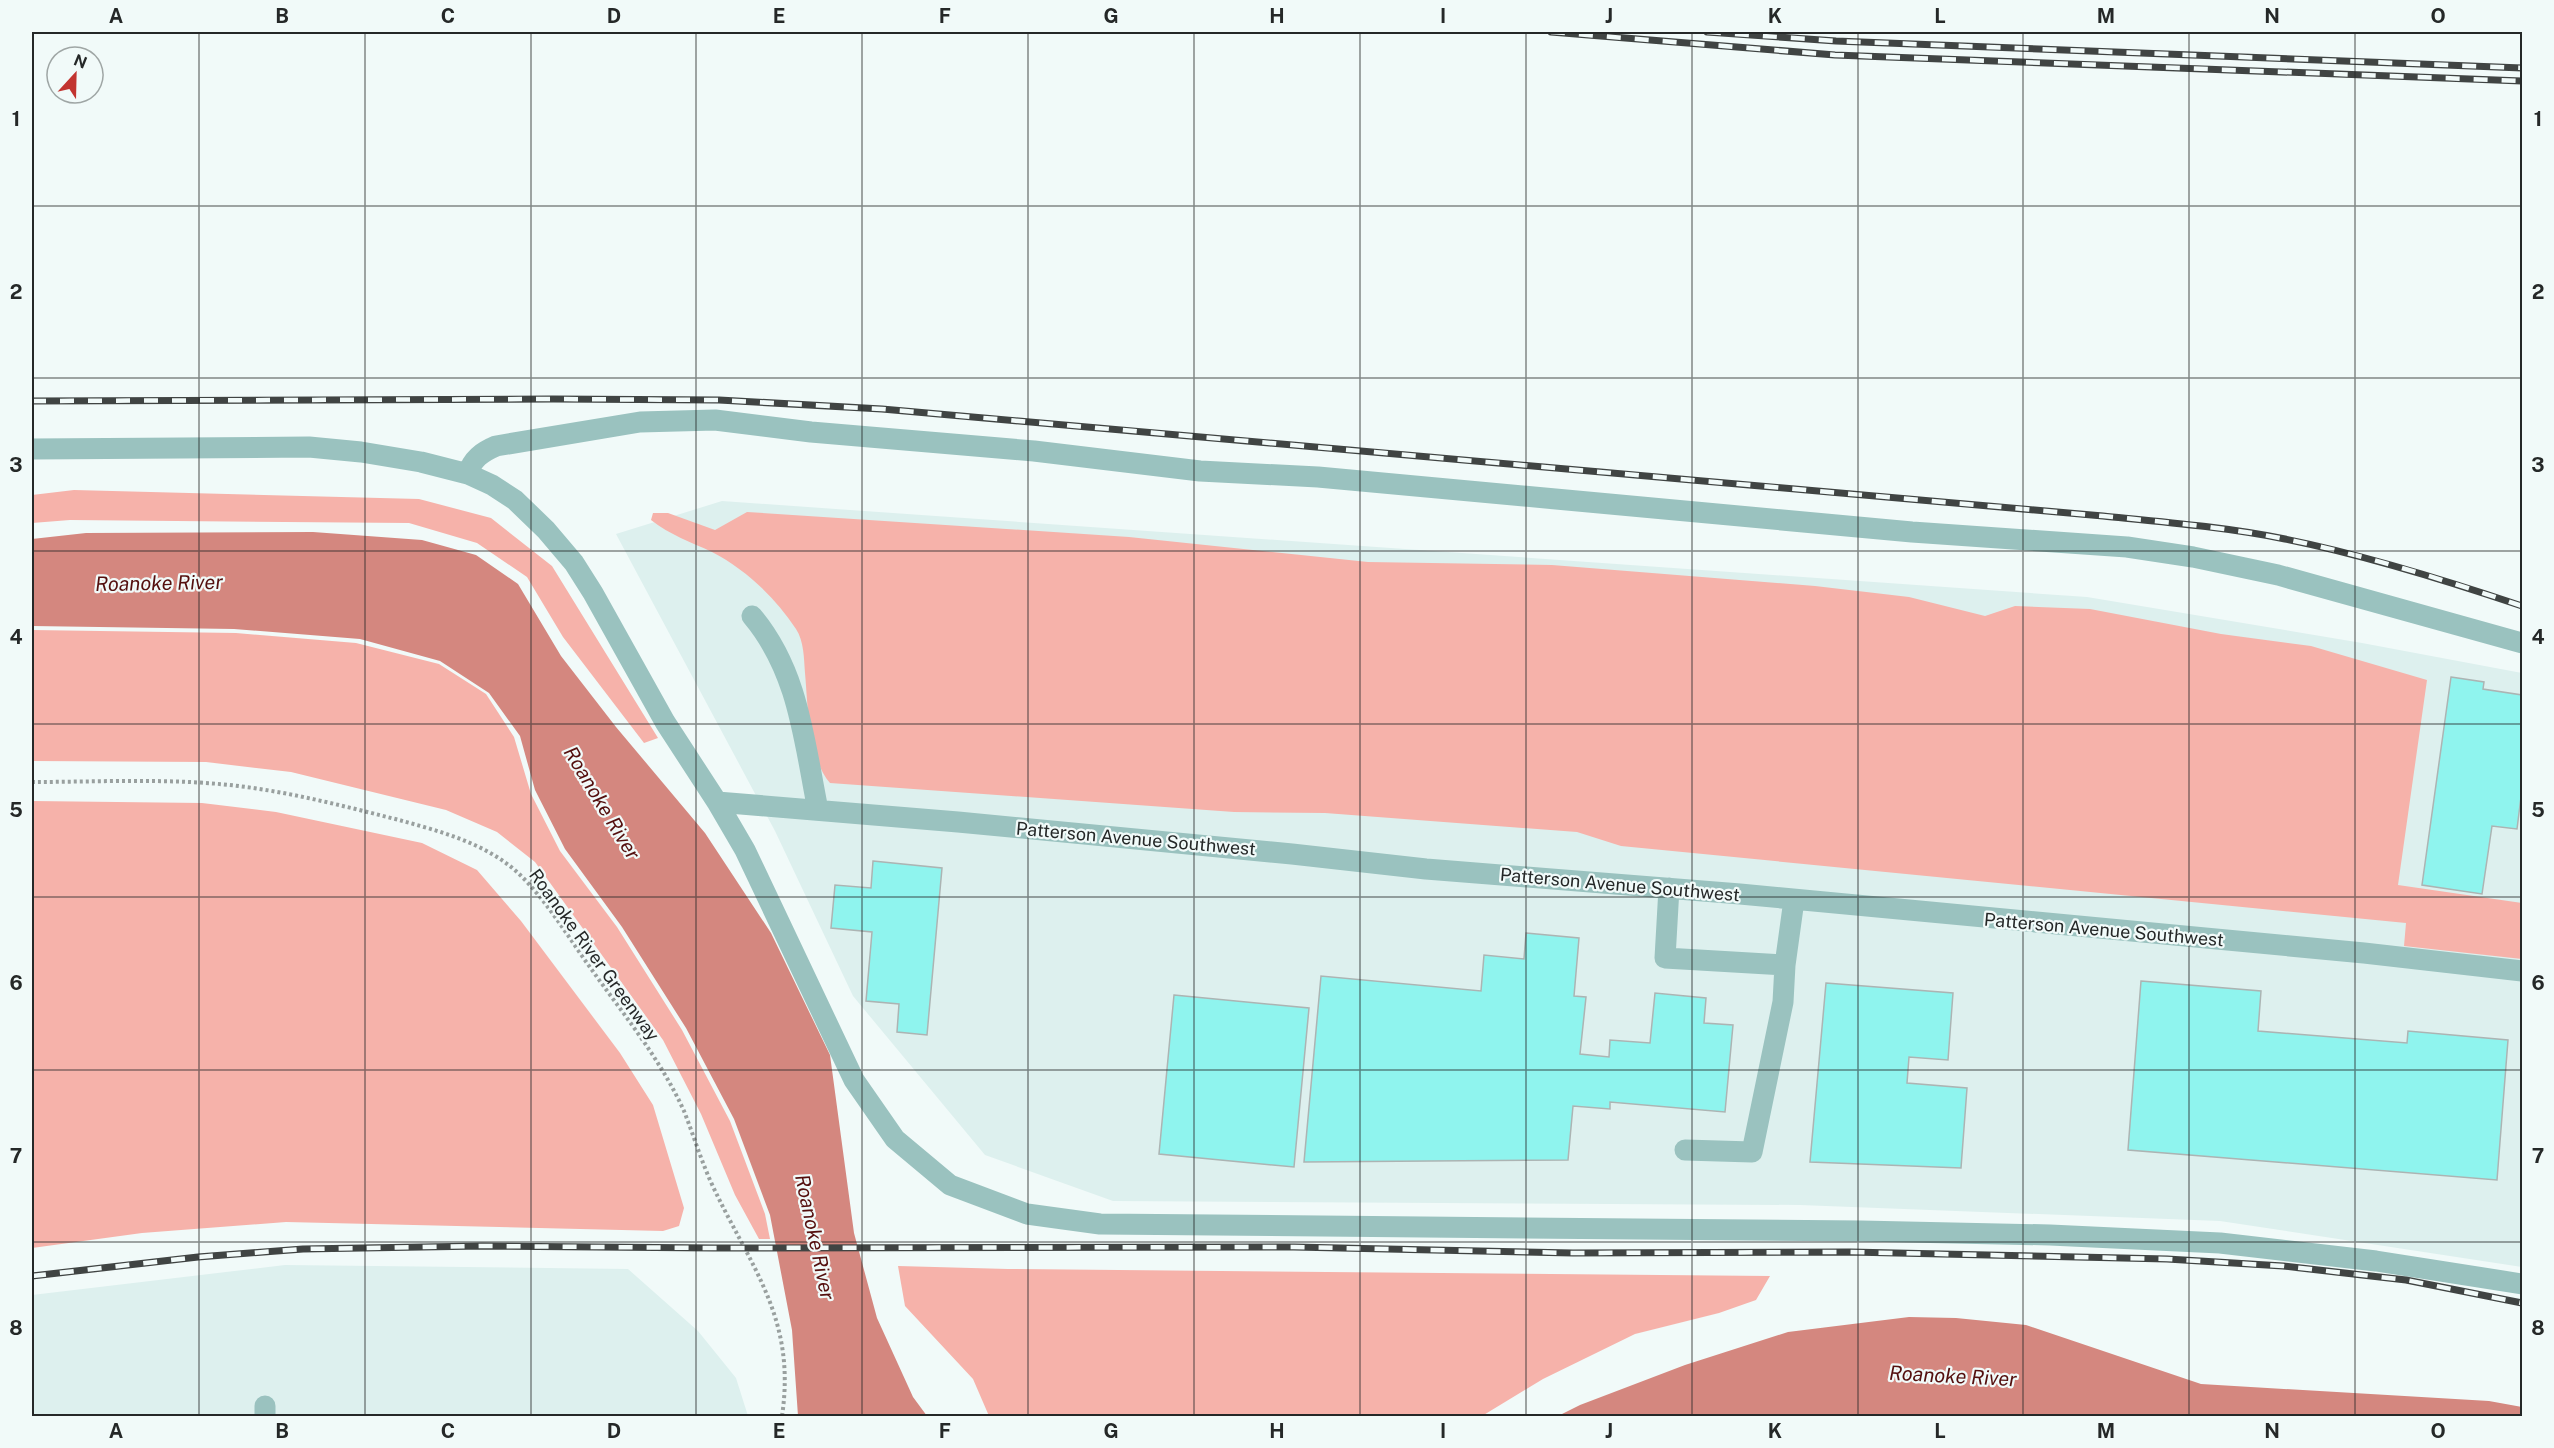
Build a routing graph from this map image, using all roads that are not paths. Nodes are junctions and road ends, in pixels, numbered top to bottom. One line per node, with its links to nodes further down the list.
1 (32, 449): 2 (street)
2 (468, 474): 4 (street); 5 (street)
3 (752, 616): 6 (street)
4 (2523, 643)
5 (717, 802): 6 (street, Patterson Avenue Southwest); 12 (street)
6 (818, 810): 7 (street, Patterson Avenue Southwest)
7 (1669, 888): 8 (street, Patterson Avenue Southwest); 9 (street)
8 (1794, 900): 9 (street); 10 (street, Patterson Avenue Southwest)
9 (1785, 965): 11 (street)
10 (2523, 971)
11 (1685, 1150)
12 (2523, 1284)

